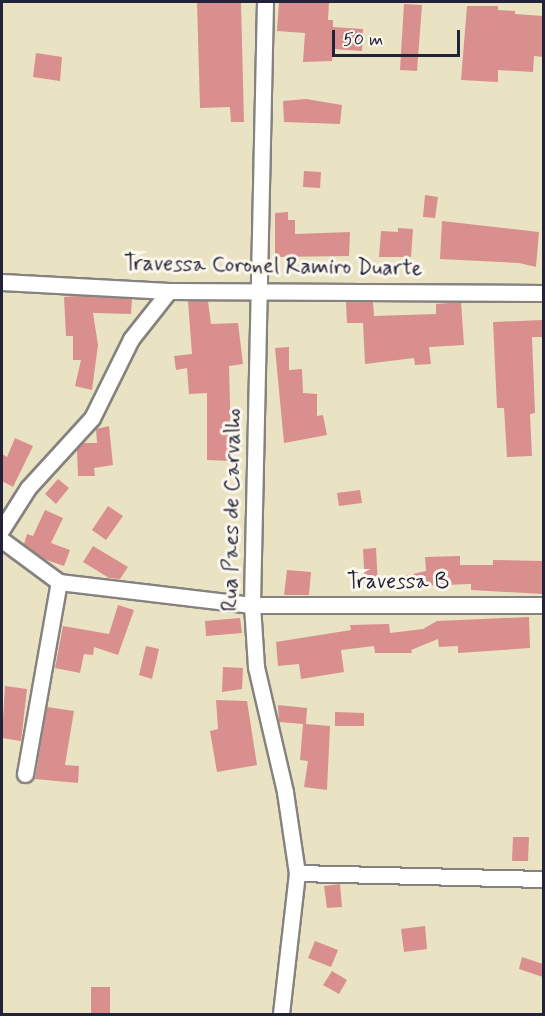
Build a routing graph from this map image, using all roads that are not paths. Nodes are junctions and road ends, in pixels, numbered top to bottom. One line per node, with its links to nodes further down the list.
1 (265, 2): 3 (street, Rua Paes de Carvalho)
2 (2, 282): 4 (street, Travessa Coronel Ramiro Duarte)
3 (261, 290): 4 (street, Travessa Coronel Ramiro Duarte); 5 (street, Travessa Coronel Ramiro Duarte); 9 (street, Rua Paes de Carvalho)
4 (169, 291): 6 (street)
5 (543, 293)
6 (2, 530)
7 (2, 540): 8 (street)
8 (59, 582): 9 (street, Travessa B); 11 (street)
9 (252, 605): 10 (street, Travessa B); 12 (street, Rua Paes de Carvalho)
10 (543, 605)
11 (25, 774)
12 (297, 873): 13 (street); 14 (street, Rua Paes de Carvalho)
13 (543, 879)
14 (281, 1014)

